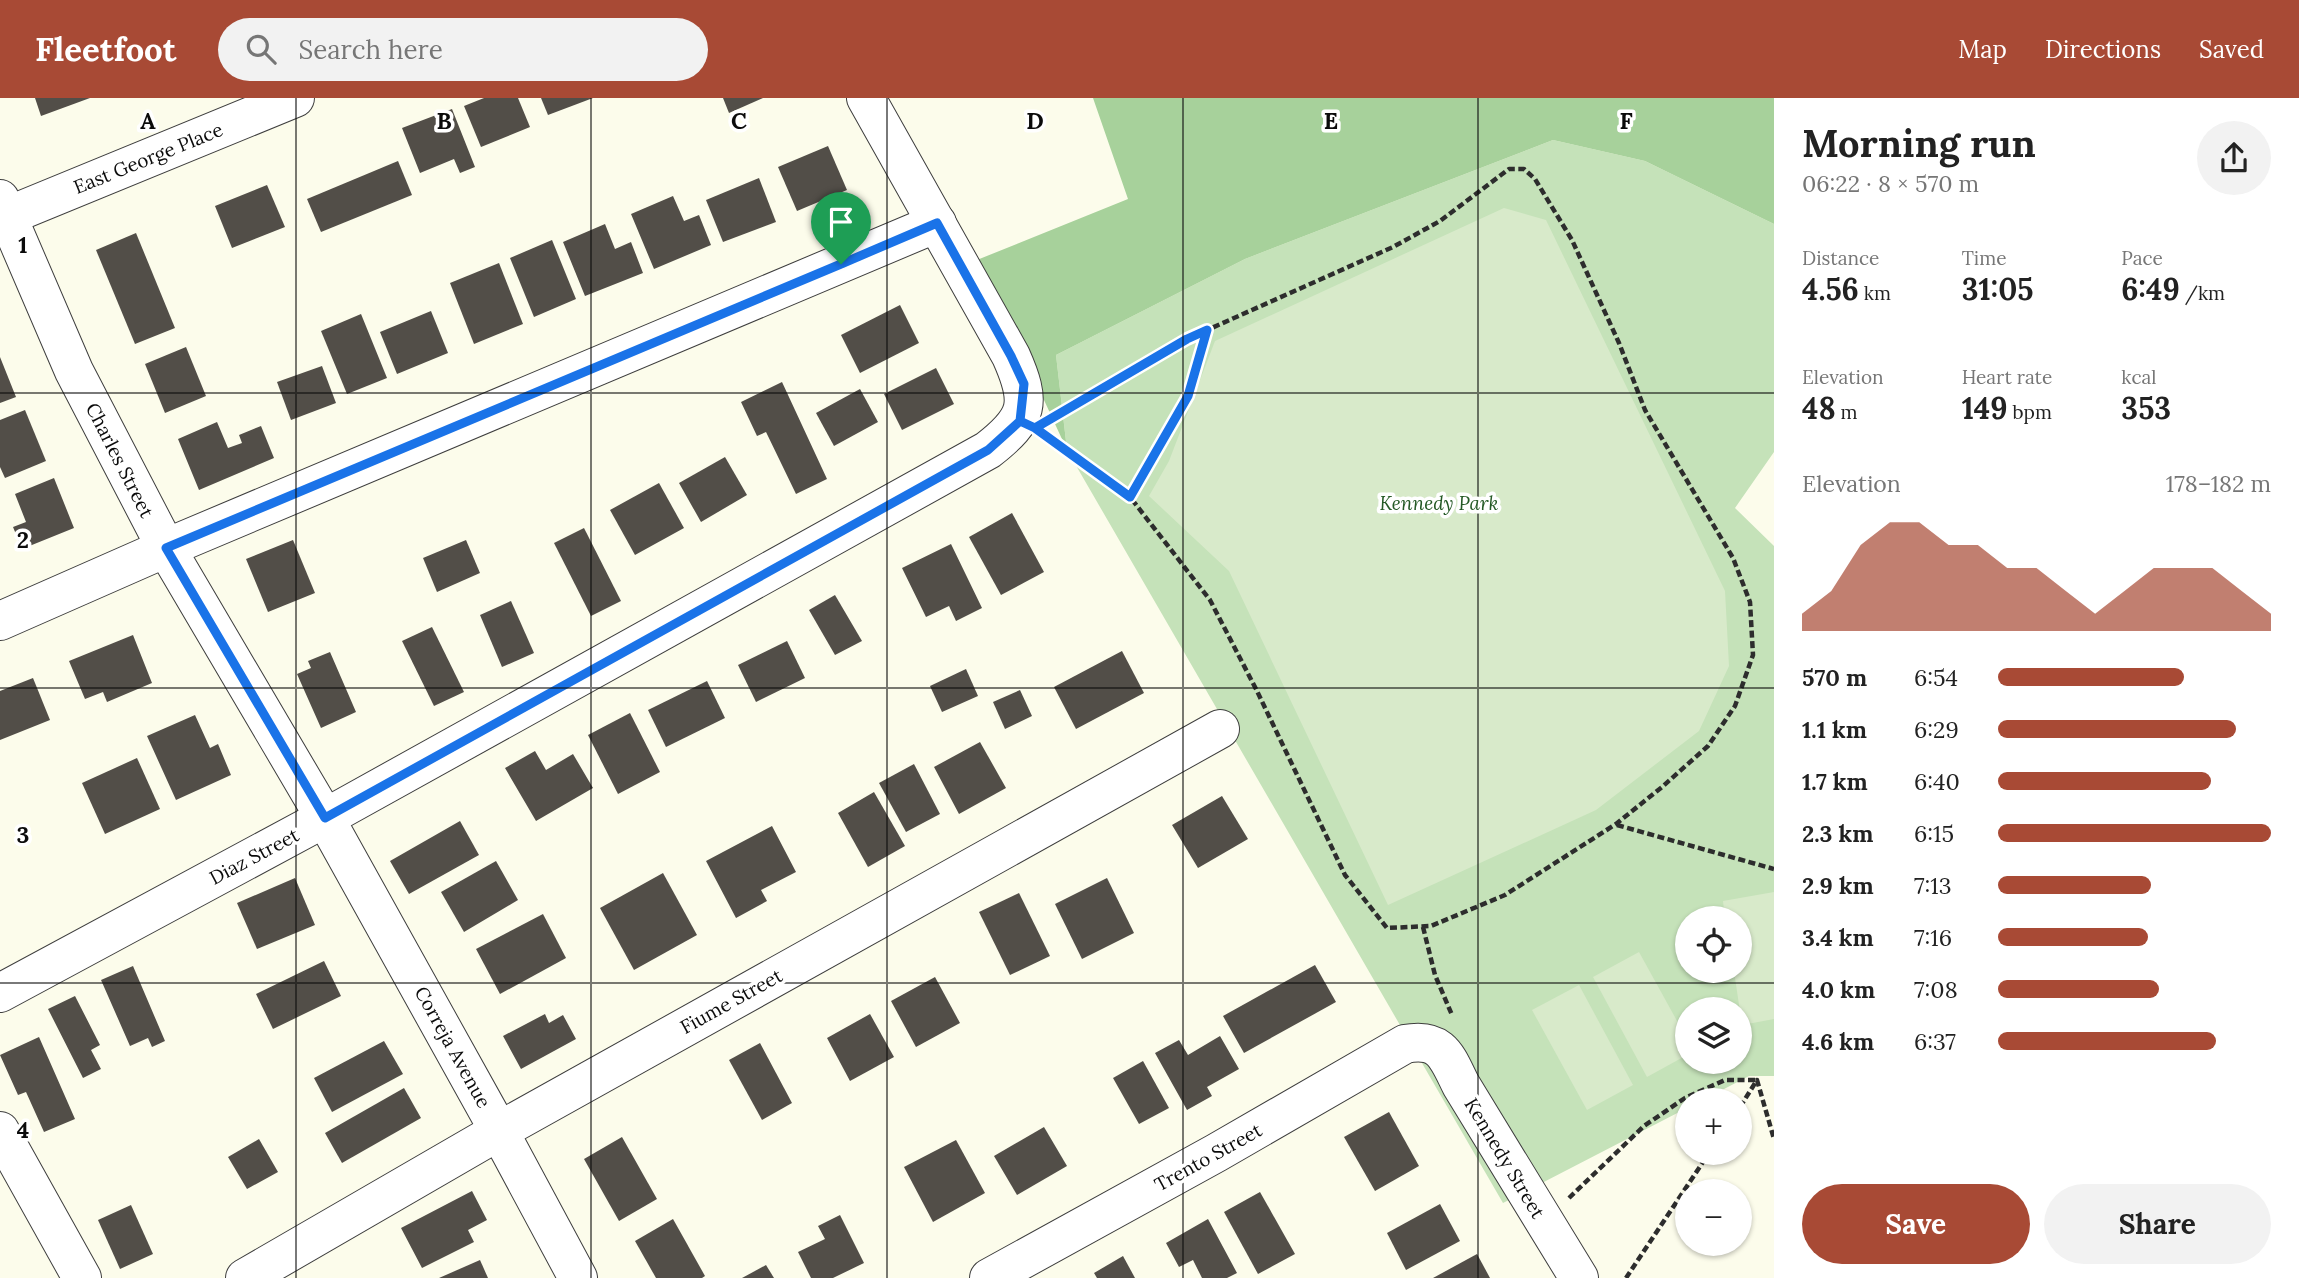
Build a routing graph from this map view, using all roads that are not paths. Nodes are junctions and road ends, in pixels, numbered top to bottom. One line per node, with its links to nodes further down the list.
1 (295, 98): 3 (street, East George Place)
2 (866, 98): 4 (street)
3 (2, 211): 5 (street, Charles Street)
4 (937, 223): 5 (street); 8 (street, Diaz Street)
5 (166, 548): 6 (street); 8 (street, Charles Street)
6 (0, 621)
7 (1220, 729): 12 (street, Fiume Street)
8 (325, 818): 9 (street, Diaz Street); 12 (street, Correja Avenue)
9 (0, 993)
10 (1429, 1043): 16 (street, Trento Street); 17 (street, Kennedy Street)
11 (0, 1131): 13 (street)
12 (499, 1131): 14 (street, Fiume Street); 15 (street, Correja Avenue)
13 (82, 1278)
14 (245, 1278)
15 (578, 1278)
16 (989, 1278)
17 (1579, 1278)

